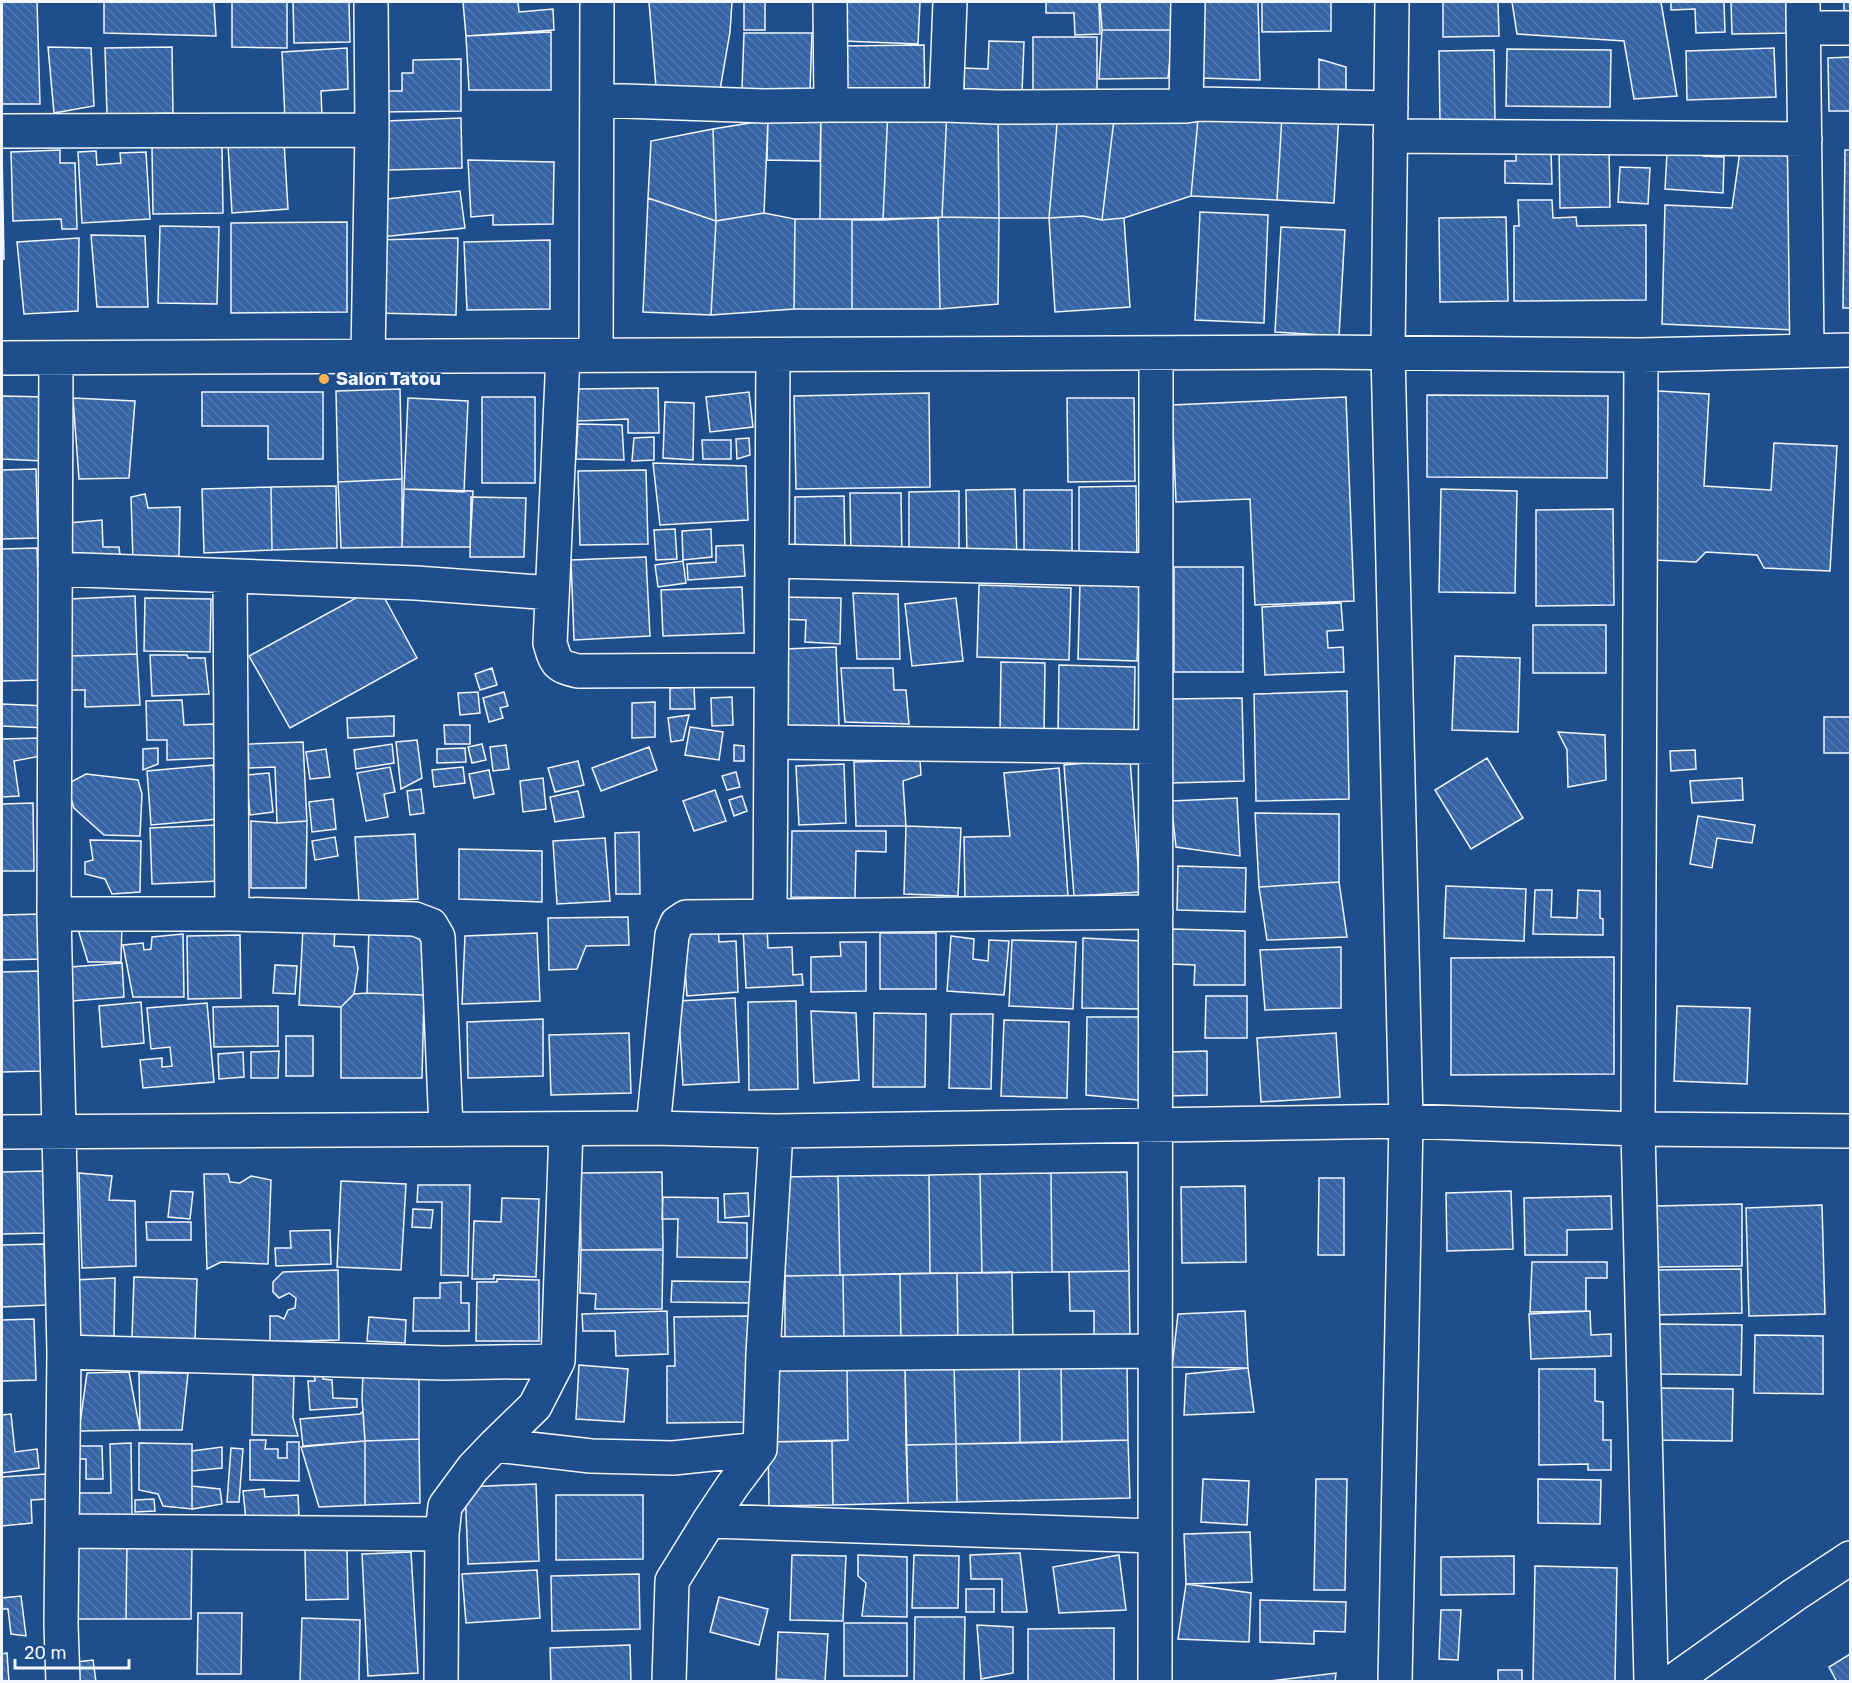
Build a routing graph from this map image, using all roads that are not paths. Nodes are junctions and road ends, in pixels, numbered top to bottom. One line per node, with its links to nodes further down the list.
1 (371, 2): 14 (street)
2 (597, 2): 9 (street)
3 (830, 2): 10 (street)
4 (950, 2): 11 (street)
5 (1188, 2): 12 (street)
6 (1392, 2): 13 (street)
7 (1803, 15): 8 (street); 16 (street)
8 (1851, 28)
9 (597, 100): 10 (street); 21 (street)
10 (831, 105): 11 (street)
11 (946, 105): 12 (street)
12 (1186, 106): 13 (street)
13 (1391, 122): 16 (street); 19 (street)
14 (372, 130): 15 (street); 24 (street)
15 (2, 131)
16 (1805, 139): 17 (street)
17 (1807, 350): 18 (street); 23 (street)
18 (1851, 350)
19 (1388, 352): 20 (street); 23 (street); 40 (street)
20 (1155, 354): 22 (street); 30 (street)
21 (596, 355): 22 (street); 25 (street)
22 (773, 355): 28 (street)
23 (1641, 355): 45 (street)
24 (368, 356): 25 (street); 27 (street)
25 (563, 356): 32 (street)
26 (2, 358): 27 (street)
27 (57, 358): 29 (street)
28 (772, 561): 30 (street); 33 (street)
29 (55, 569): 31 (street); 37 (street)
30 (1155, 570): 35 (street)
31 (230, 576): 32 (street); 38 (street)
32 (552, 593): 33 (street)
33 (771, 670): 34 (street)
34 (771, 742): 35 (street); 39 (street)
35 (1155, 747): 36 (street)
36 (1156, 912): 39 (street); 41 (street)
37 (54, 914): 38 (street); 46 (street)
38 (232, 914): 43 (street)
39 (770, 915): 42 (street)
40 (1406, 1121): 41 (street); 45 (street); 65 (street)
41 (1156, 1126): 47 (street); 50 (street)
42 (653, 1128): 44 (street); 47 (street)
43 (446, 1129): 44 (street); 46 (street)
44 (566, 1129): 53 (street)
45 (1638, 1129): 48 (street); 66 (street)
46 (58, 1131): 49 (street); 51 (street)
47 (776, 1131): 52 (street)
48 (1851, 1131)
49 (2, 1132)
50 (1154, 1351): 52 (street); 59 (street)
51 (64, 1352): 53 (street); 57 (street)
52 (763, 1354): 55 (street)
53 (558, 1362): 54 (street)
54 (495, 1445): 55 (street); 58 (street)
55 (760, 1449): 56 (street)
56 (709, 1521): 59 (street); 63 (street)
57 (62, 1531): 58 (street); 61 (street)
58 (442, 1534): 62 (street)
59 (1154, 1536): 64 (street)
60 (1851, 1558): 67 (street)
61 (63, 1682)
62 (441, 1682)
63 (669, 1682)
64 (1155, 1682)
65 (1395, 1682)
66 (1651, 1682)
67 (1672, 1682)

